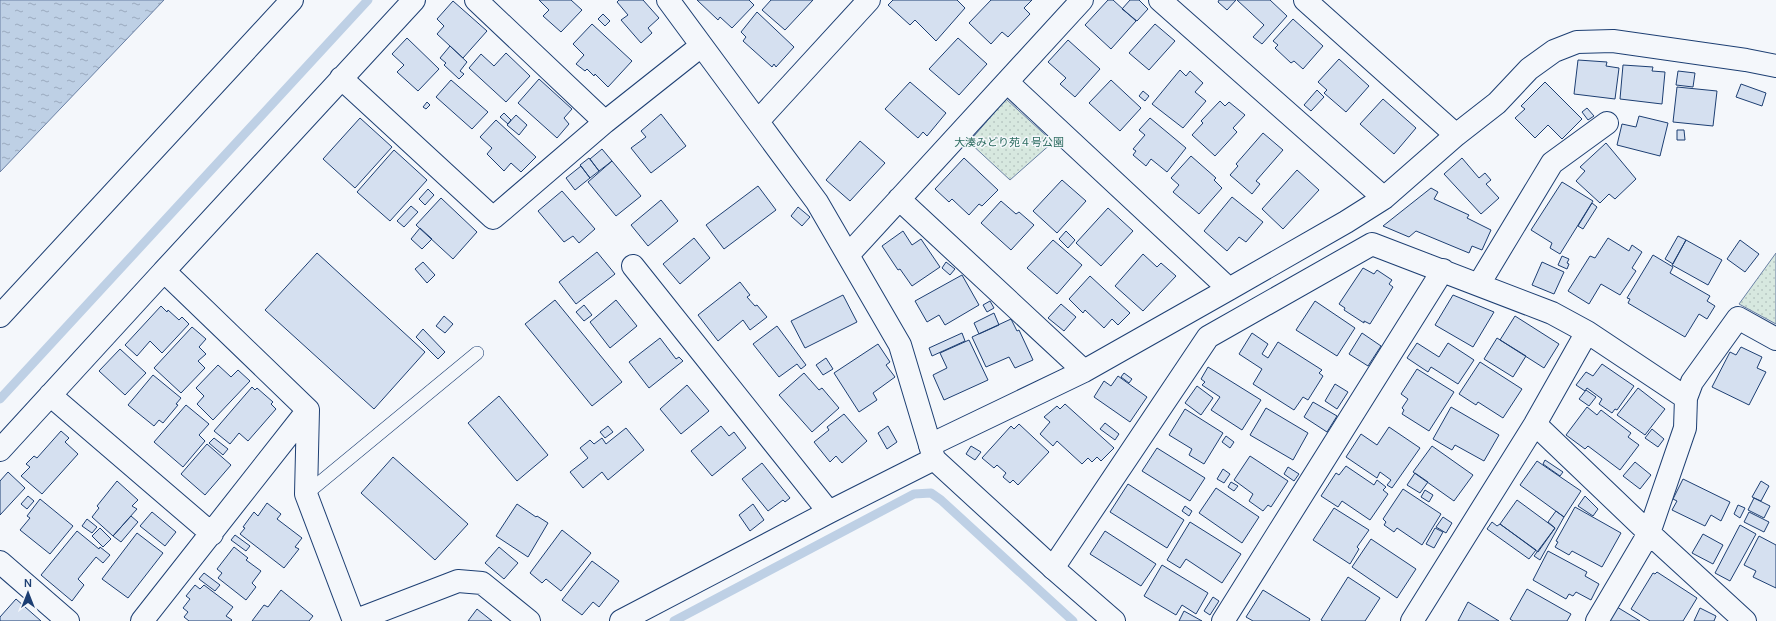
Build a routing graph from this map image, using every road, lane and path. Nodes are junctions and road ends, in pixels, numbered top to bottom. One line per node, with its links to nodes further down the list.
1 (292, 0): 27 (street)
2 (414, 0): 11 (street)
3 (476, 0): 14 (street)
4 (668, 0): 9 (street)
5 (869, 0): 13 (street)
6 (1082, 0): 12 (street)
7 (1160, 0): 17 (street)
8 (1314, 3): 16 (street)
9 (701, 46): 13 (street); 14 (street)
10 (1776, 66): 16 (street)
11 (341, 78): 14 (street); 24 (street)
12 (1007, 82): 18 (street); 26 (street)
13 (758, 121): 21 (street)
14 (605, 122)
15 (1607, 123): 25 (street)
16 (1456, 135): 17 (street)
17 (1384, 198): 19 (street)
18 (899, 200): 21 (street); 31 (street)
19 (1346, 222): 20 (street); 26 (street)
20 (1372, 244): 23 (street); 43 (street)
21 (848, 255): 37 (street)
22 (633, 266): 39 (street)
23 (1443, 270): 25 (street); 50 (street)
24 (164, 271): 32 (street); 34 (street)
25 (1479, 284): 28 (street)
26 (1230, 290): 31 (street)
27 (0, 316)
28 (1587, 332): 33 (street); 35 (street)
29 (1776, 339): 33 (street)
30 (477, 353): 38 (lane)
31 (1084, 370): 37 (street)
32 (50, 395): 36 (street); 41 (street)
33 (1686, 398): 40 (street)
34 (308, 410): 38 (street); 41 (street)
35 (1535, 424): 40 (street); 51 (street)
36 (0, 450)
37 (932, 452): 39 (street); 43 (street)
38 (306, 494): 46 (street)
39 (829, 512): 48 (street)
40 (1649, 533): 52 (street); 53 (street)
41 (212, 534): 45 (street)
42 (0, 562): 44 (street)
43 (1052, 568): 49 (street)
44 (68, 621)
45 (142, 621)
46 (354, 621): 47 (street)
47 (529, 621)
48 (621, 621)
49 (1114, 621)
50 (1223, 621)
51 (1412, 621)
52 (1597, 621)
53 (1745, 621)

